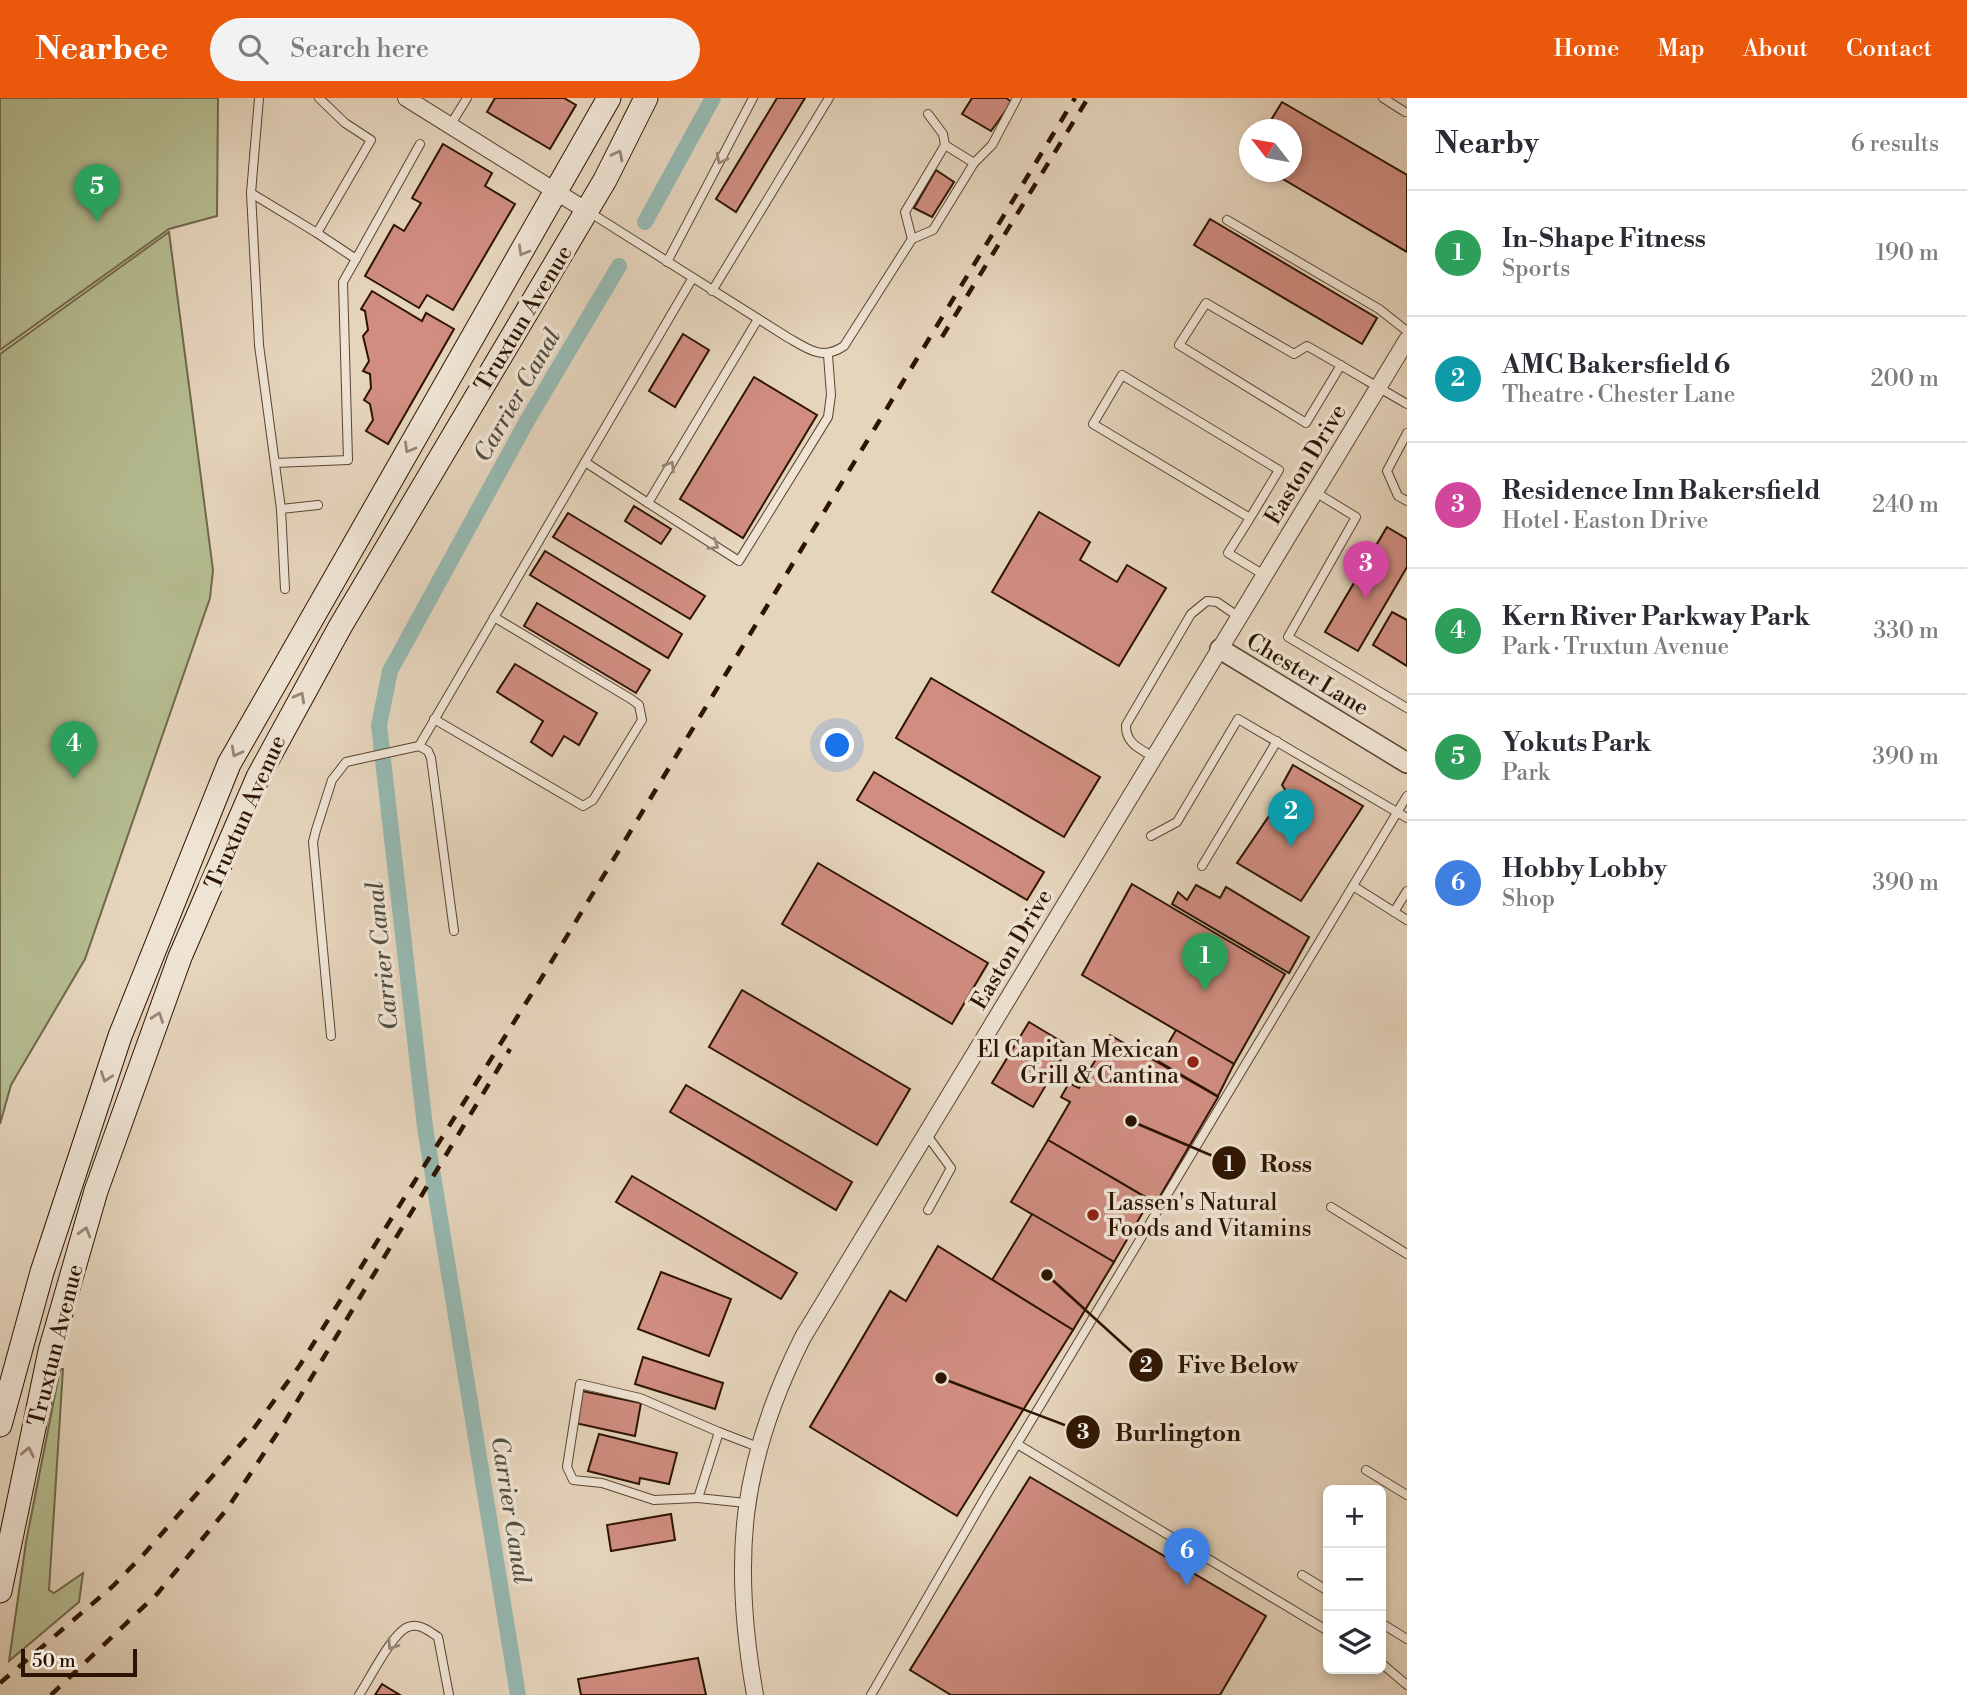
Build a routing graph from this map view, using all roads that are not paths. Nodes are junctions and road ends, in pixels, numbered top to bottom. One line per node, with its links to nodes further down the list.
1 (259, 98): 18 (lane)
2 (319, 98): 21 (lane)
3 (467, 98): 13 (lane)
4 (609, 98): 17 (main road, Truxtun Avenue)
5 (646, 98): 19 (main road, Truxtun Avenue, one-way to 5)
6 (753, 98): 24 (lane, one-way to 24)
7 (829, 98): 26 (lane)
8 (1017, 98): 16 (lane)
9 (1383, 98): 11 (lane)
10 (414, 100): 13 (street)
11 (1406, 112)
12 (928, 114): 15 (lane)
13 (451, 124): 17 (street)
14 (420, 144): 23 (lane)
15 (945, 145): 16 (lane); 22 (lane)
16 (974, 163): 22 (lane)
17 (557, 192): 19 (street); 69 (main road, Truxtun Avenue, one-way to 69)
18 (251, 193): 21 (lane); 36 (lane)
19 (587, 211): 24 (lane); 79 (main road, Truxtun Avenue, one-way to 19)
20 (1227, 220): 28 (lane)
21 (317, 233): 23 (lane)
22 (912, 239): 30 (lane)
23 (356, 259): 36 (lane)
24 (667, 262): 25 (lane)
25 (692, 279): 26 (lane); 35 (lane)
26 (712, 291): 27 (lane)
27 (758, 319): 30 (lane); 39 (lane, one-way to 27)
28 (1407, 331)
29 (1407, 340): 32 (street, Easton Drive)
30 (828, 355): 39 (lane, one-way to 30)
31 (1341, 365): 31 (lane); 32 (lane)
32 (1379, 388): 33 (lane); 37 (street, Easton Drive)
33 (1407, 404)
34 (1407, 433): 38 (lane)
35 (585, 462): 39 (lane); 46 (lane)
36 (275, 463): 41 (lane)
37 (1315, 492): 43 (street, Easton Drive); 48 (lane)
38 (1407, 501)
39 (648, 503)
40 (318, 505): 41 (lane)
41 (281, 509): 44 (lane)
42 (1250, 518): 42 (lane); 43 (lane)
43 (1264, 575): 45 (street, Easton Drive)
44 (285, 589)
45 (1239, 617): 47 (street, Easton Drive); 52 (lane)
46 (494, 618): 49 (lane); 49 (lane)
47 (1220, 649): 52 (street, Easton Drive); 53 (street, Chester Lane)
48 (1407, 708)
49 (434, 719): 51 (lane)
50 (1277, 741): 55 (lane); 57 (lane); 58 (lane)
51 (418, 746): 63 (lane); 64 (lane)
52 (1154, 757): 65 (street, Easton Drive)
53 (1407, 763)
54 (1407, 796): 55 (lane)
55 (1397, 812): 56 (lane); 59 (lane)
56 (1407, 818)
57 (1151, 836)
58 (1202, 866)
59 (1353, 886): 61 (lane); 71 (lane)
60 (1407, 891): 61 (lane)
61 (1394, 912): 62 (lane)
62 (1407, 920)
63 (454, 931)
64 (331, 1036)
65 (926, 1134): 67 (lane); 72 (street, Easton Drive)
66 (1331, 1207): 68 (lane)
67 (928, 1210)
68 (1407, 1254)
69 (0, 1425)
70 (719, 1432): 72 (lane); 75 (lane); 75 (lane)
71 (1017, 1444): 81 (lane); 88 (lane)
72 (758, 1447): 76 (street, Easton Drive)
73 (1366, 1470): 74 (lane)
74 (1407, 1495)
75 (698, 1498): 76 (lane)
76 (747, 1503): 87 (street, Easton Drive)
77 (1302, 1575): 78 (lane)
78 (1323, 1588)
79 (0, 1591)
80 (1386, 1626): 82 (lane)
81 (1323, 1629)
82 (1407, 1639)
83 (1386, 1667): 84 (lane)
84 (1407, 1685)
85 (359, 1695): 86 (lane, one-way to 85)
86 (449, 1695)
87 (755, 1695)
88 (871, 1695)

